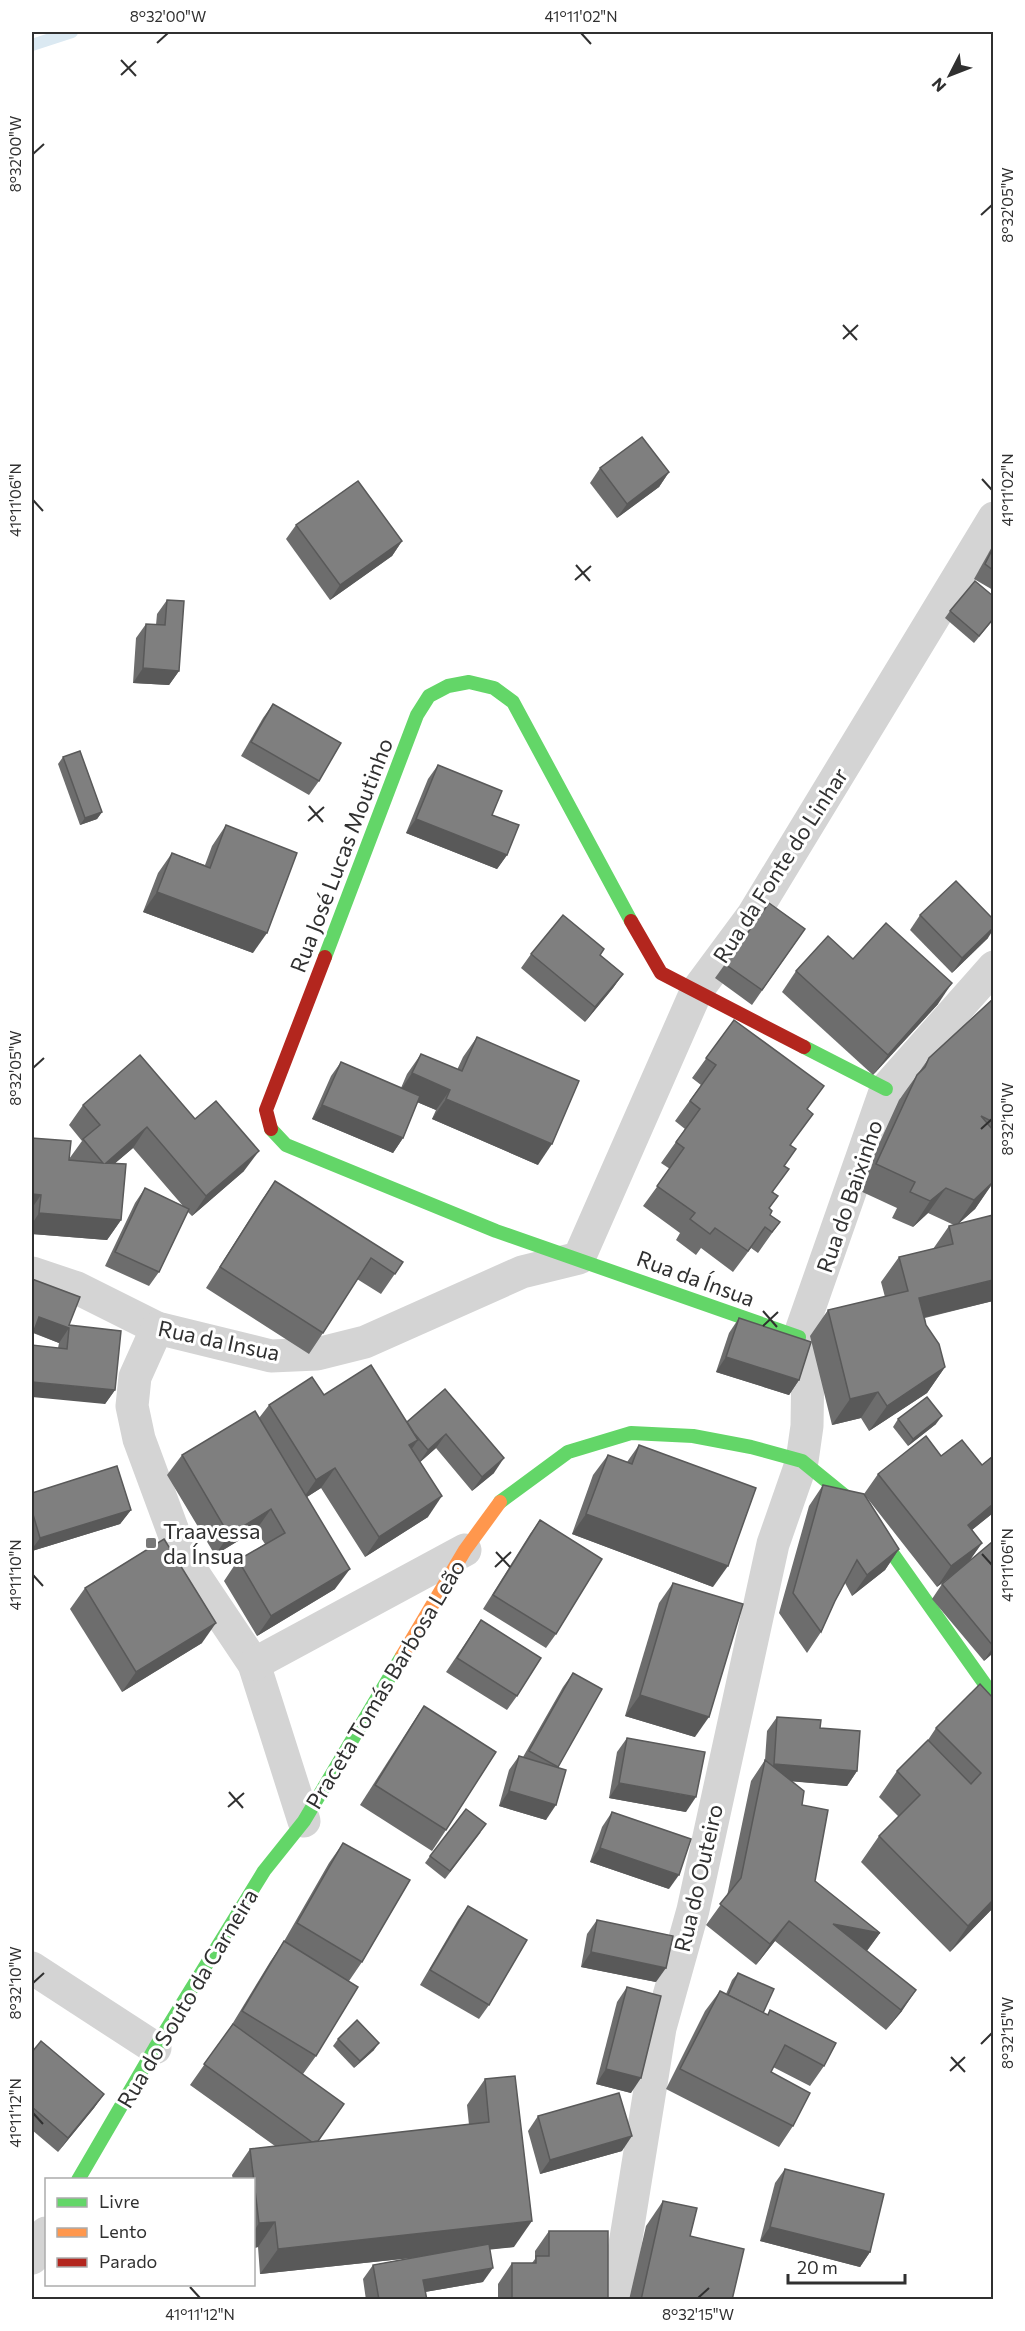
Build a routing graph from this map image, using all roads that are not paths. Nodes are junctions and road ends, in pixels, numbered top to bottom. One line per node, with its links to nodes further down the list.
1 (993, 518): 3 (street, Rua da Fonte do Linhar)
2 (993, 967): 4 (street, Rua do Baixinho)
3 (696, 992): 4 (street, Rua José Lucas Moutinho); 5 (street, Rua da Fonte do Linhar); 5 (street, Rua José Lucas Moutinho)
4 (886, 1089): 8 (street, Rua do Baixinho)
5 (579, 1258): 7 (street, Rua da Insua); 8 (street, Rua da Ínsua)
6 (32, 1273): 7 (street, Rua da Insua)
7 (157, 1328): 11 (street)
8 (799, 1337): 9 (street)
9 (802, 1461): 10 (street); 12 (street); 19 (street, Rua do Outeiro)
10 (465, 1550): 11 (street, Praceta Tomás Barbosa Leão); 13 (street, Praceta Tomás Barbosa Leão)
11 (254, 1664): 13 (street, Praceta Tomás Barbosa Leão)
12 (993, 1697)
13 (304, 1821): 15 (street, Rua do Souto da Carneira)
14 (32, 1968): 15 (street)
15 (155, 2048): 16 (street, Rua do Souto da Carneira)
16 (79, 2178)
17 (45, 2235): 18 (street)
18 (32, 2258)
19 (616, 2300)

